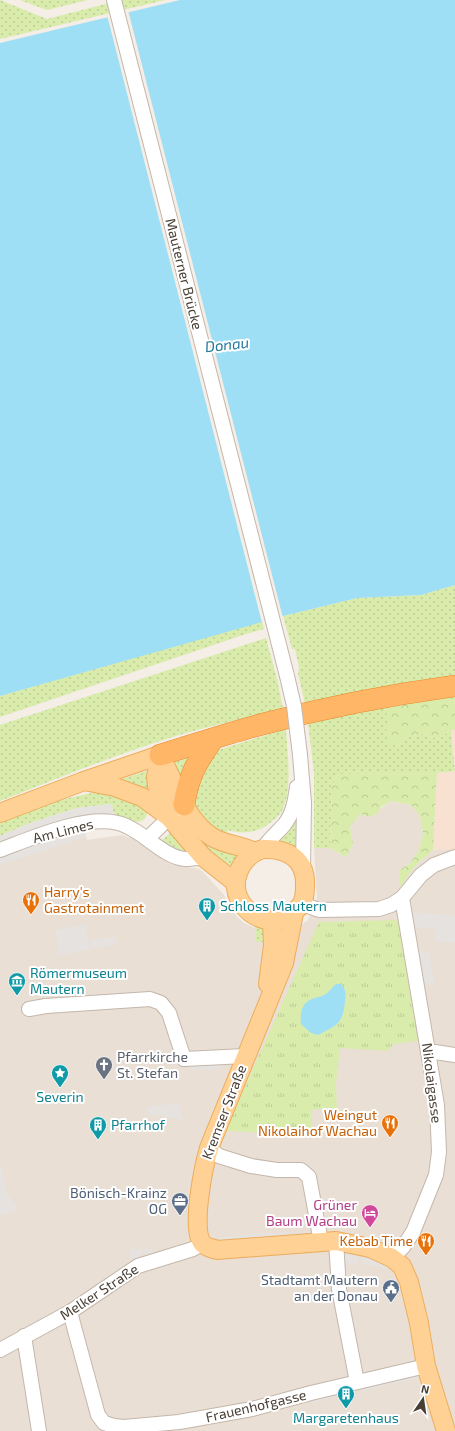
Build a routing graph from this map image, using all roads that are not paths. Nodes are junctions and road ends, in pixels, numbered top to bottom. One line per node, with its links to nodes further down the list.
1 (114, 0): 5 (street, Mauterner Brücke, bridge)
2 (455, 686): 3 (highway)
3 (213, 739): 4 (highway); 7 (highway)
4 (160, 755): 6 (main road); 7 (main road)
5 (300, 760): 11 (street); 14 (street)
6 (84, 781): 7 (main road); 8 (main road)
7 (176, 811): 9 (street); 11 (main road); 12 (main road)
8 (0, 813)
9 (147, 839): 10 (street, Am Limes); 12 (street, Am Limes)
10 (0, 850)
11 (259, 850): 14 (main road); 15 (main road)
12 (203, 857): 15 (main road)
13 (455, 857): 16 (street)
14 (303, 868): 17 (main road)
15 (236, 883): 18 (main road)
16 (402, 898): 17 (street); 21 (street, Nikolaigasse)
17 (298, 908): 18 (main road); 19 (main road, Kremser Straße)
18 (272, 922): 19 (main road, Kremser Straße)
19 (265, 1007): 22 (main road, Kremser Straße)
20 (29, 1009): 22 (street)
21 (429, 1053): 23 (street); 27 (street, Nikolaigasse)
22 (245, 1056): 24 (main road, Kremser Straße)
23 (455, 1056)
24 (209, 1148): 25 (street); 26 (main road, Kremser Straße)
25 (329, 1241): 26 (main road); 27 (main road); 32 (street)
26 (202, 1244): 28 (street, Melker Straße)
27 (392, 1258): 31 (main road)
28 (70, 1312): 29 (street, Melker Straße); 32 (street, Frauenhofgasse)
29 (24, 1336): 30 (street, Melker Straße); 33 (street)
30 (0, 1350)
31 (426, 1366): 32 (street, Frauenhofgasse); 34 (main road)
32 (357, 1382)
33 (39, 1431)
34 (446, 1431)

